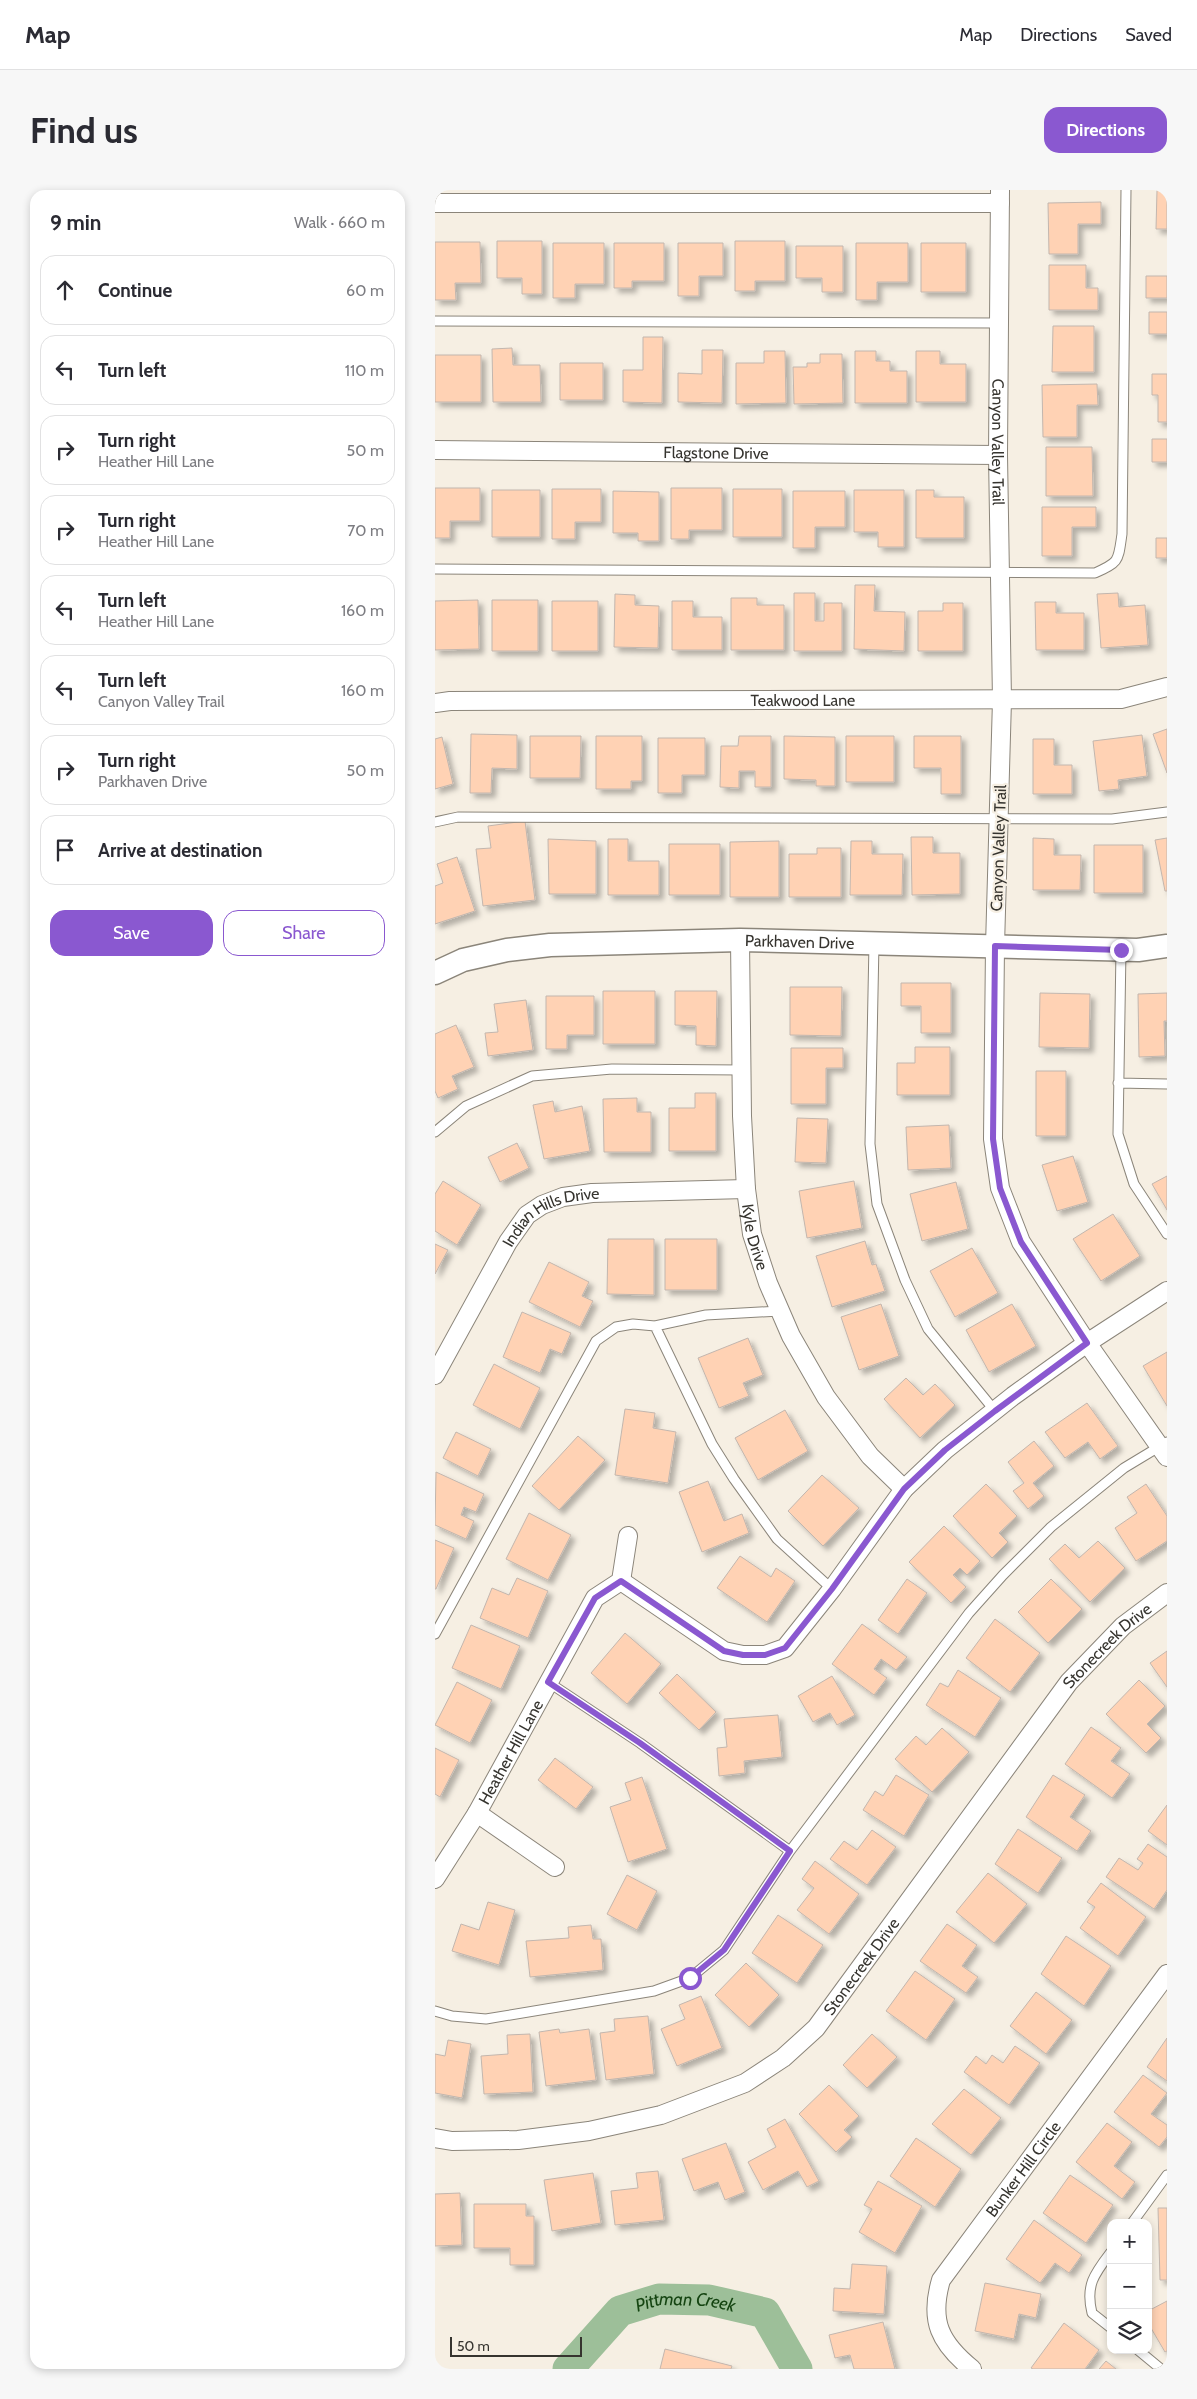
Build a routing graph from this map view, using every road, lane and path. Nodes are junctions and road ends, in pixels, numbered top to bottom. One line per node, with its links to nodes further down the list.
1 (1127, 190): 9 (lane)
2 (1000, 197): 3 (street); 5 (street, Canyon Valley Trail)
3 (435, 204)
4 (435, 322): 5 (lane)
5 (999, 323): 7 (street, Canyon Valley Trail)
6 (435, 450): 7 (street, Flagstone Drive)
7 (998, 455): 9 (street, Canyon Valley Trail)
8 (435, 569): 9 (lane)
9 (1000, 571): 11 (street, Canyon Valley Trail)
10 (1167, 687): 11 (street, Teakwood Lane)
11 (1002, 700): 12 (street, Teakwood Lane); 14 (street, Canyon Valley Trail)
12 (435, 703)
13 (1167, 812): 14 (lane)
14 (999, 818): 15 (lane); 18 (street, Canyon Valley Trail)
15 (435, 822)
16 (740, 940): 17 (street, Parkhaven Drive); 21 (street, Parkhaven Drive); 22 (street, Kyle Drive)
17 (874, 943): 18 (street, Parkhaven Drive); 33 (lane)
18 (995, 946): 20 (street, Parkhaven Drive); 31 (street, Canyon Valley Trail)
19 (1167, 946): 20 (street, Parkhaven Drive)
20 (1121, 950): 23 (lane)
21 (435, 973)
22 (741, 1070): 25 (lane); 26 (street, Kyle Drive)
23 (1118, 1083): 24 (lane); 27 (lane)
24 (1167, 1084)
25 (435, 1132)
26 (746, 1189): 29 (street, Kyle Drive); 32 (street, Indian Hills Drive)
27 (1167, 1234)
28 (1167, 1290): 31 (street)
29 (780, 1311): 30 (lane); 35 (street, Kyle Drive)
30 (655, 1326): 38 (lane); 40 (lane)
31 (1087, 1343): 33 (street); 34 (street, Canyon Valley Trail)
32 (435, 1375)
33 (995, 1411): 35 (street)
34 (1165, 1448): 43 (lane)
35 (904, 1489): 38 (street)
36 (629, 1536): 37 (street)
37 (621, 1581): 38 (street); 41 (street, Heather Hill Lane)
38 (832, 1589)
39 (1167, 1594): 48 (street, Stonecreek Drive)
40 (435, 1634)
41 (548, 1682): 42 (street, Heather Hill Lane); 43 (lane)
42 (477, 1813): 44 (street); 45 (street, Heather Hill Lane)
43 (790, 1851): 47 (lane)
44 (555, 1867)
45 (435, 1879)
46 (1167, 1974): 54 (street, Bunker Hill Circle)
47 (435, 2011)
48 (435, 2138)
49 (1167, 2175): 50 (lane)
50 (1135, 2219)
51 (1107, 2257): 52 (lane)
52 (1107, 2325)
53 (1143, 2354): 55 (lane)
54 (972, 2369)
55 (1161, 2369)

